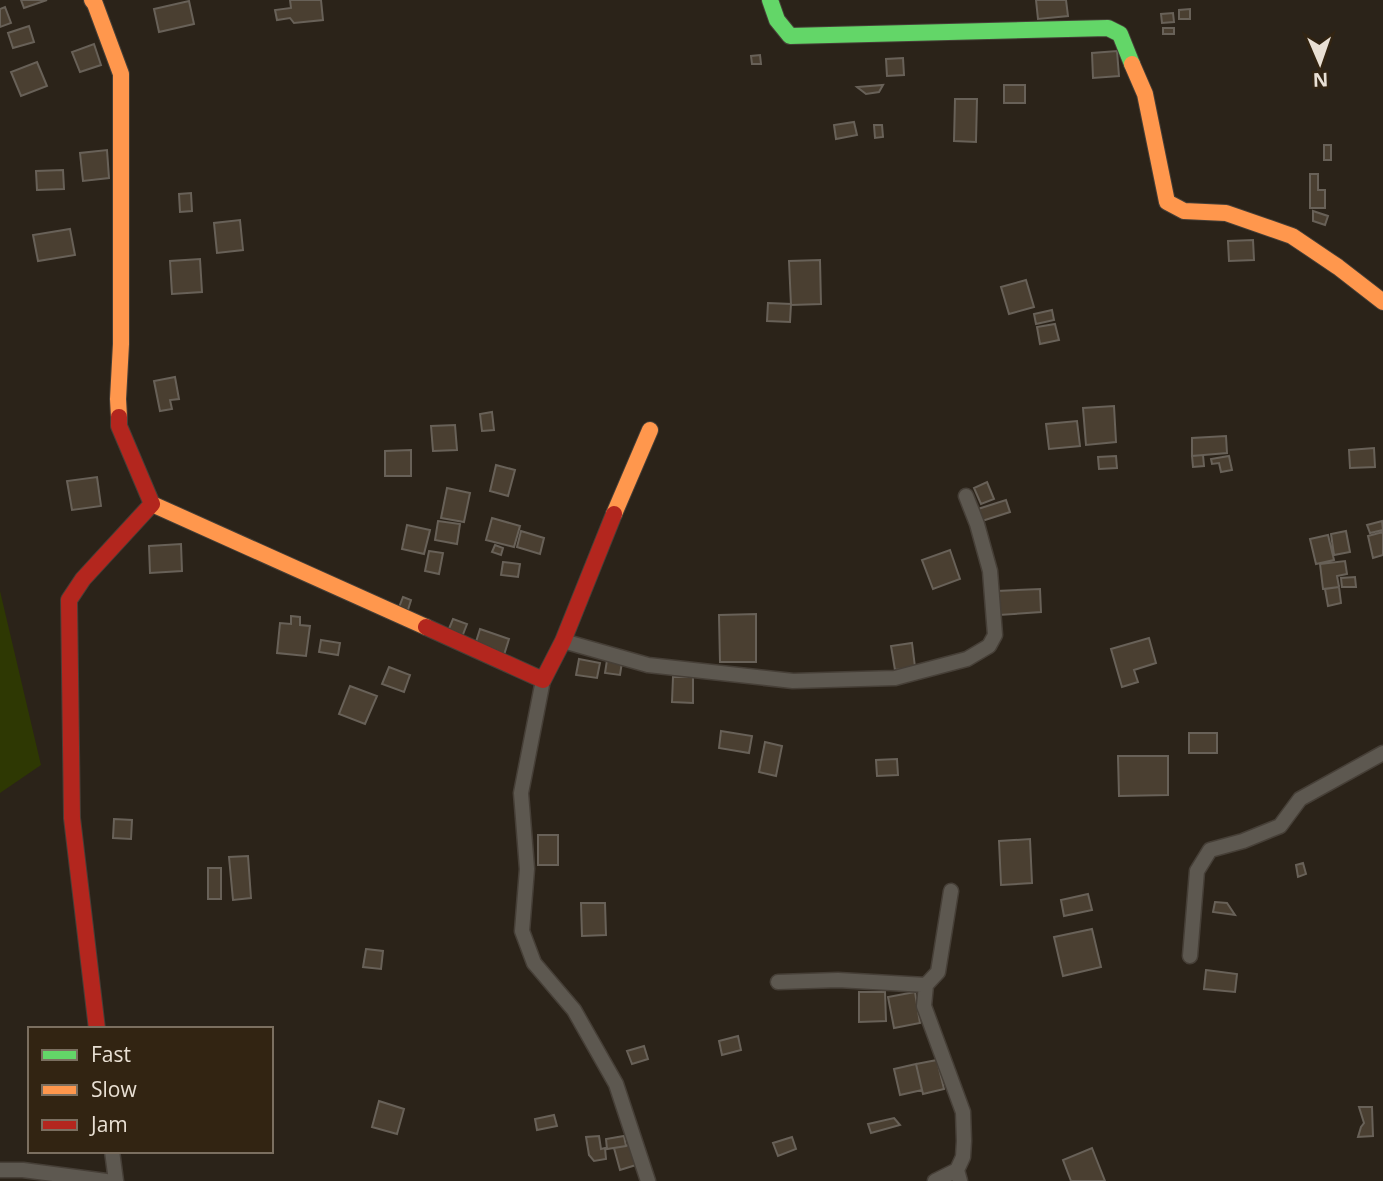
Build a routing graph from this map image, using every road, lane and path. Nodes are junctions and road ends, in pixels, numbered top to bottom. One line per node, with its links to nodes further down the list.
1 (92, 0): 6 (street)
2 (770, 0): 3 (street)
3 (1383, 302)
4 (650, 430): 7 (street)
5 (966, 496): 7 (street)
6 (152, 504): 8 (street); 14 (street)
7 (563, 641): 8 (street)
8 (543, 680): 20 (street)
9 (1383, 753): 11 (street)
10 (951, 891): 13 (street)
11 (1190, 956)
12 (778, 982): 13 (street)
13 (926, 985): 17 (street)
14 (97, 1027)
15 (113, 1153): 19 (street)
16 (0, 1170): 18 (street)
17 (959, 1175): 21 (street)
18 (106, 1181)
19 (116, 1181)
20 (648, 1181)
21 (935, 1181)

